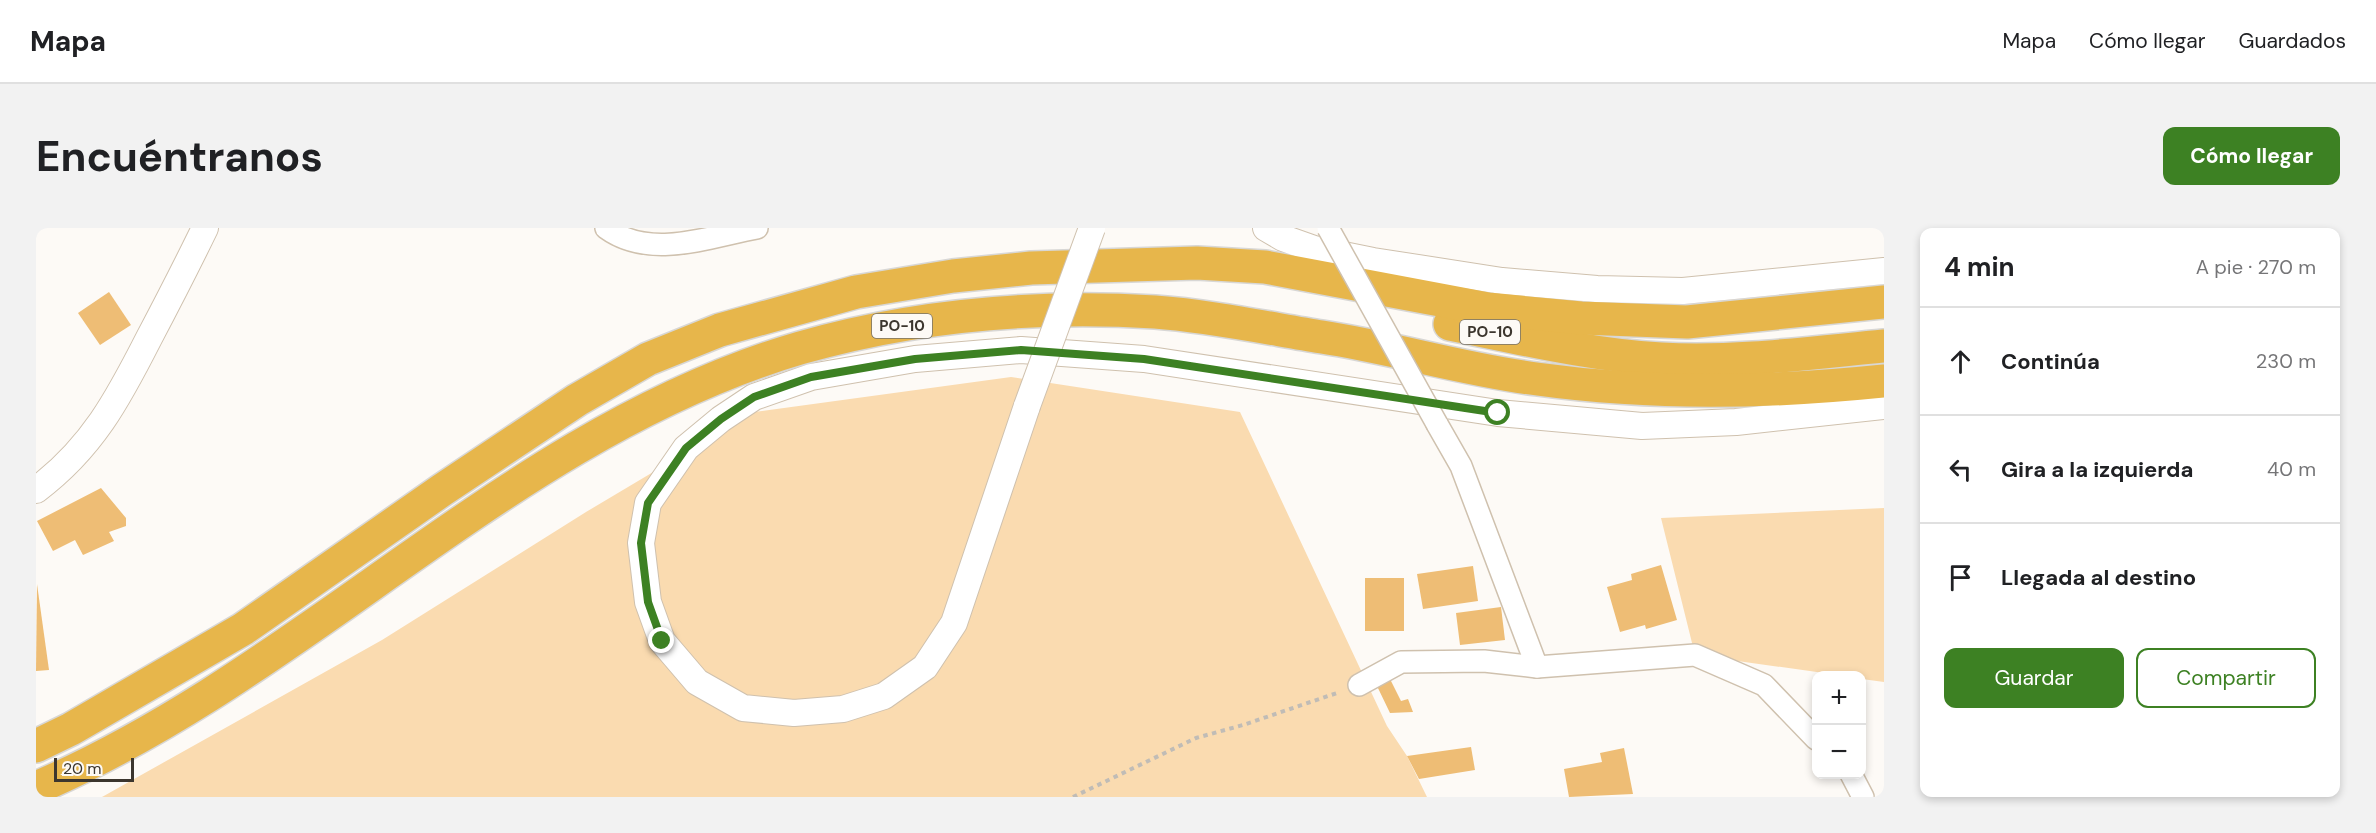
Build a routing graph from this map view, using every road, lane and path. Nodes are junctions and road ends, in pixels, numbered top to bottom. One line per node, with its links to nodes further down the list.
1 (205, 228): 13 (street)
2 (606, 228): 3 (street)
3 (757, 228)
4 (1092, 228): 12 (street, bridge)
5 (1266, 228): 8 (street)
6 (1328, 228): 14 (street, bridge)
7 (1100, 267): 9 (highway); 10 (highway, PO-10); 17 (highway, PO-10)
8 (1884, 271)
9 (1884, 302)
10 (1884, 346)
11 (1884, 381): 19 (highway, PO-10)
12 (1884, 406)
13 (36, 490)
14 (1537, 667): 15 (street); 16 (street)
15 (1359, 685): 20 (path)
16 (1812, 735)
17 (36, 747)
18 (1854, 779): 21 (street)
19 (36, 788)
20 (1073, 797)
21 (1863, 797)

